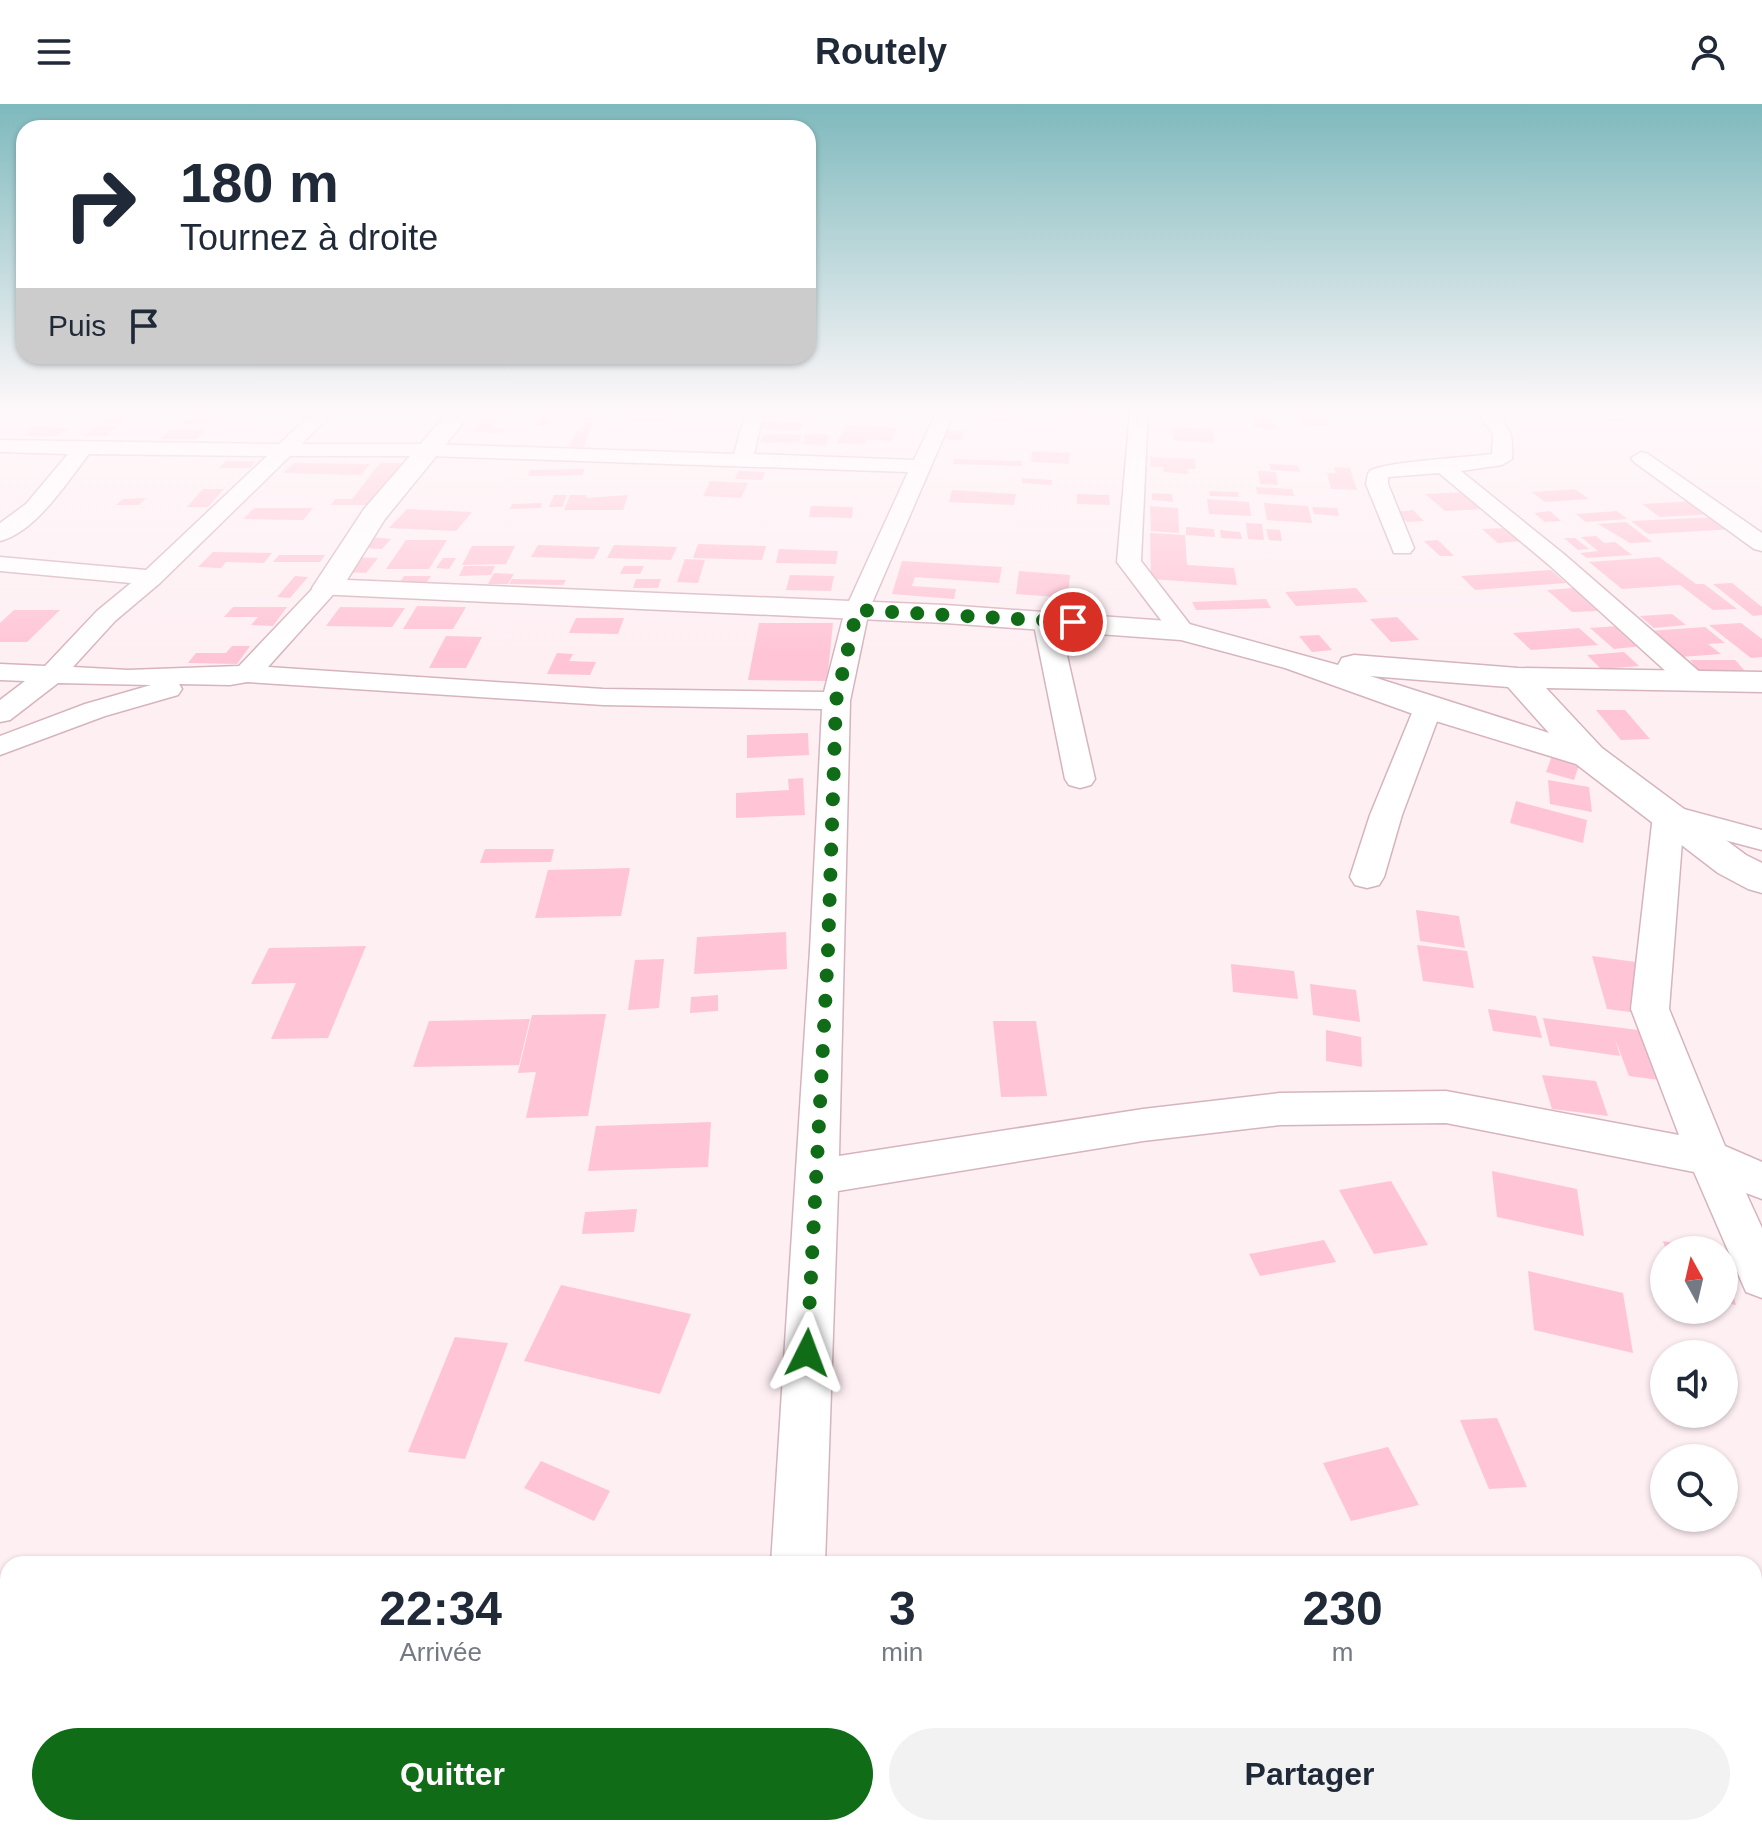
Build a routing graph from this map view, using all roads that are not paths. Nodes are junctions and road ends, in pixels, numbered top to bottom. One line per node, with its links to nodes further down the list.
1 (48, 492): 9 (street)
2 (240, 492): 13 (street)
3 (394, 492): 14 (street)
4 (909, 492): 15 (street)
5 (1134, 492): 17 (street)
6 (1380, 492): 11 (street)
7 (1474, 492): 23 (street)
8 (1689, 492): 10 (street)
9 (0, 534)
10 (1762, 544)
11 (1402, 548)
12 (0, 564): 13 (street)
13 (152, 578): 20 (street)
14 (327, 588): 15 (street); 21 (street)
15 (857, 610): 16 (street); 25 (street)
16 (1046, 620): 17 (street); 30 (street)
17 (1182, 631): 18 (street)
18 (1296, 661): 22 (street); 26 (street)
19 (0, 672): 20 (street)
20 (52, 674): 21 (street); 27 (street)
21 (247, 674): 25 (street); 28 (street)
22 (1518, 678): 23 (street); 29 (street)
23 (1692, 680): 24 (street)
24 (1762, 682)
25 (836, 701): 36 (street)
26 (1428, 708): 29 (street); 33 (street)
27 (0, 714)
28 (0, 746)
29 (1589, 756): 31 (street)
30 (1080, 779)
31 (1669, 815): 32 (street); 34 (street); 35 (street)
32 (1762, 840)
33 (1367, 877)
34 (1762, 880)
35 (1709, 1158): 36 (street); 37 (street); 38 (street)
36 (816, 1177): 39 (street)
37 (1762, 1181)
38 (1762, 1278)
39 (798, 1556)

